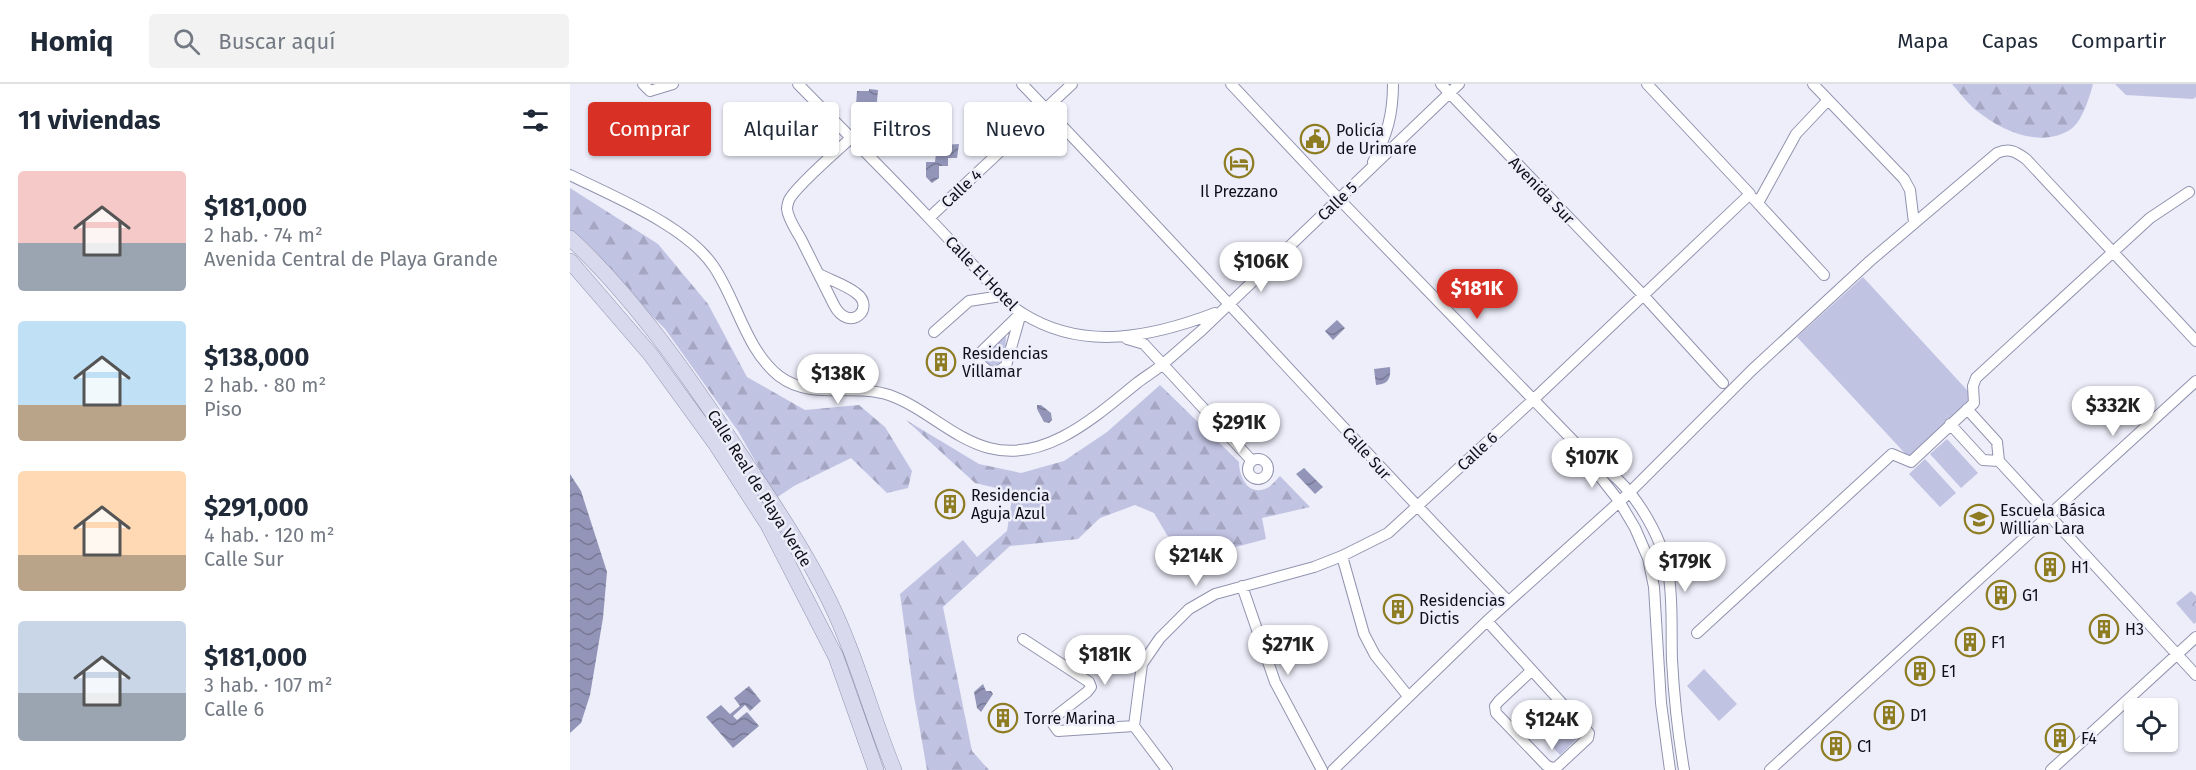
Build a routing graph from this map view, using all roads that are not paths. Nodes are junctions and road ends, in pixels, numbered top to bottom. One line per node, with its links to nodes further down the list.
1 (644, 84): 2 (street)
2 (673, 84)
3 (798, 84): 17 (street, Calle El Hotel)
4 (1022, 84): 14 (street, Calle Sur)
5 (1072, 84): 15 (street, Calle 4)
6 (1231, 84): 24 (street)
7 (1393, 84): 20 (street)
8 (1441, 84): 12 (street, Avenida Sur)
9 (1459, 84): 12 (street, Calle 5)
10 (1647, 84): 23 (street)
11 (1813, 84): 13 (street)
12 (1449, 93): 20 (street, Calle 5); 35 (street, Avenida Sur)
13 (1828, 100): 23 (street, Calle 6); 26 (street)
14 (1040, 102)
15 (1052, 102)
16 (1067, 130): 36 (street, Calle Sur)
17 (851, 138): 30 (street)
18 (869, 156): 25 (street, Calle El Hotel)
19 (995, 156): 25 (street, Calle 4)
20 (1369, 171): 24 (street, Calle 5)
21 (570, 175): 44 (street, Calle 5)
22 (2189, 192): 28 (street)
23 (1754, 198): 31 (street); 35 (street, Calle 6)
24 (1339, 199): 36 (street, Calle 5); 49 (street)
25 (929, 218): 34 (street, Calle El Hotel)
26 (1914, 223): 28 (street); 58 (street)
27 (570, 238): 32 (street, Calle Real de Playa Verde)
28 (2112, 253): 43 (street); 50 (street)
29 (570, 261): 33 (street, Calle Real de Playa Verde)
30 (819, 274): 30 (street)
31 (1824, 275)
32 (610, 280): 33 (street); 39 (street, Calle Real de Playa Verde)
33 (598, 291): 42 (street, Calle Real de Playa Verde)
34 (1001, 296): 38 (street, Calle El Hotel); 40 (street)
35 (1644, 296): 47 (street, Avenida Sur); 49 (street, Calle 6)
36 (1230, 303): 37 (street, Calle 5); 60 (street, Calle Sur)
37 (1221, 311): 41 (street, Calle El Hotel); 44 (street, Calle 5)
38 (1021, 313): 38 (street); 41 (street, Calle El Hotel)
39 (651, 330): 42 (street); 46 (street, Calle Real de Playa Verde)
40 (934, 332)
41 (1122, 337): 44 (street)
42 (639, 340): 48 (street, Calle Real de Playa Verde)
43 (2196, 341)
44 (1162, 365): 53 (street)
45 (2196, 381): 61 (street)
46 (693, 383): 48 (street); 52 (street, Calle Real de Playa Verde)
47 (1724, 383)
48 (679, 393): 52 (street, Calle Real de Playa Verde)
49 (1534, 399): 55 (street); 60 (street, Calle 6)
50 (1967, 409): 51 (street); 54 (street)
51 (1950, 424): 54 (street); 68 (street)
52 (722, 439): 62 (street, Calle Real de Playa Verde); 63 (street, Calle Real de Playa Verde)
53 (1252, 461)
54 (1999, 461): 61 (street)
55 (1593, 462): 56 (street); 57 (street)
56 (1617, 479): 57 (street); 58 (street)
57 (1608, 487): 59 (street)
58 (1629, 493): 59 (street); 82 (street)
59 (1619, 501): 66 (street); 81 (street)
60 (1416, 507): 64 (street, Calle 6); 66 (street, Calle Sur)
61 (2049, 515): 71 (street); 83 (street)
62 (783, 518): 63 (street); 77 (street, Calle Real de Playa Verde)
63 (768, 525): 76 (street, Calle Real de Playa Verde)
64 (1342, 556): 65 (street, Calle 6); 74 (street)
65 (1242, 586): 75 (street, Calle 6); 79 (street)
66 (1508, 601): 67 (street)
67 (1487, 621): 72 (street); 74 (street)
68 (1697, 633)
69 (2196, 637): 71 (street)
70 (1023, 639): 75 (street)
71 (2177, 655): 73 (street); 84 (street)
72 (1531, 671): 72 (street)
73 (2196, 675)
74 (1408, 696): 80 (street)
75 (1134, 726): 78 (street)
76 (876, 770)
77 (894, 770)
78 (1167, 770)
79 (1322, 770)
80 (1333, 770)
81 (1670, 770)
82 (1684, 770)
83 (1770, 770)
84 (2051, 770)

